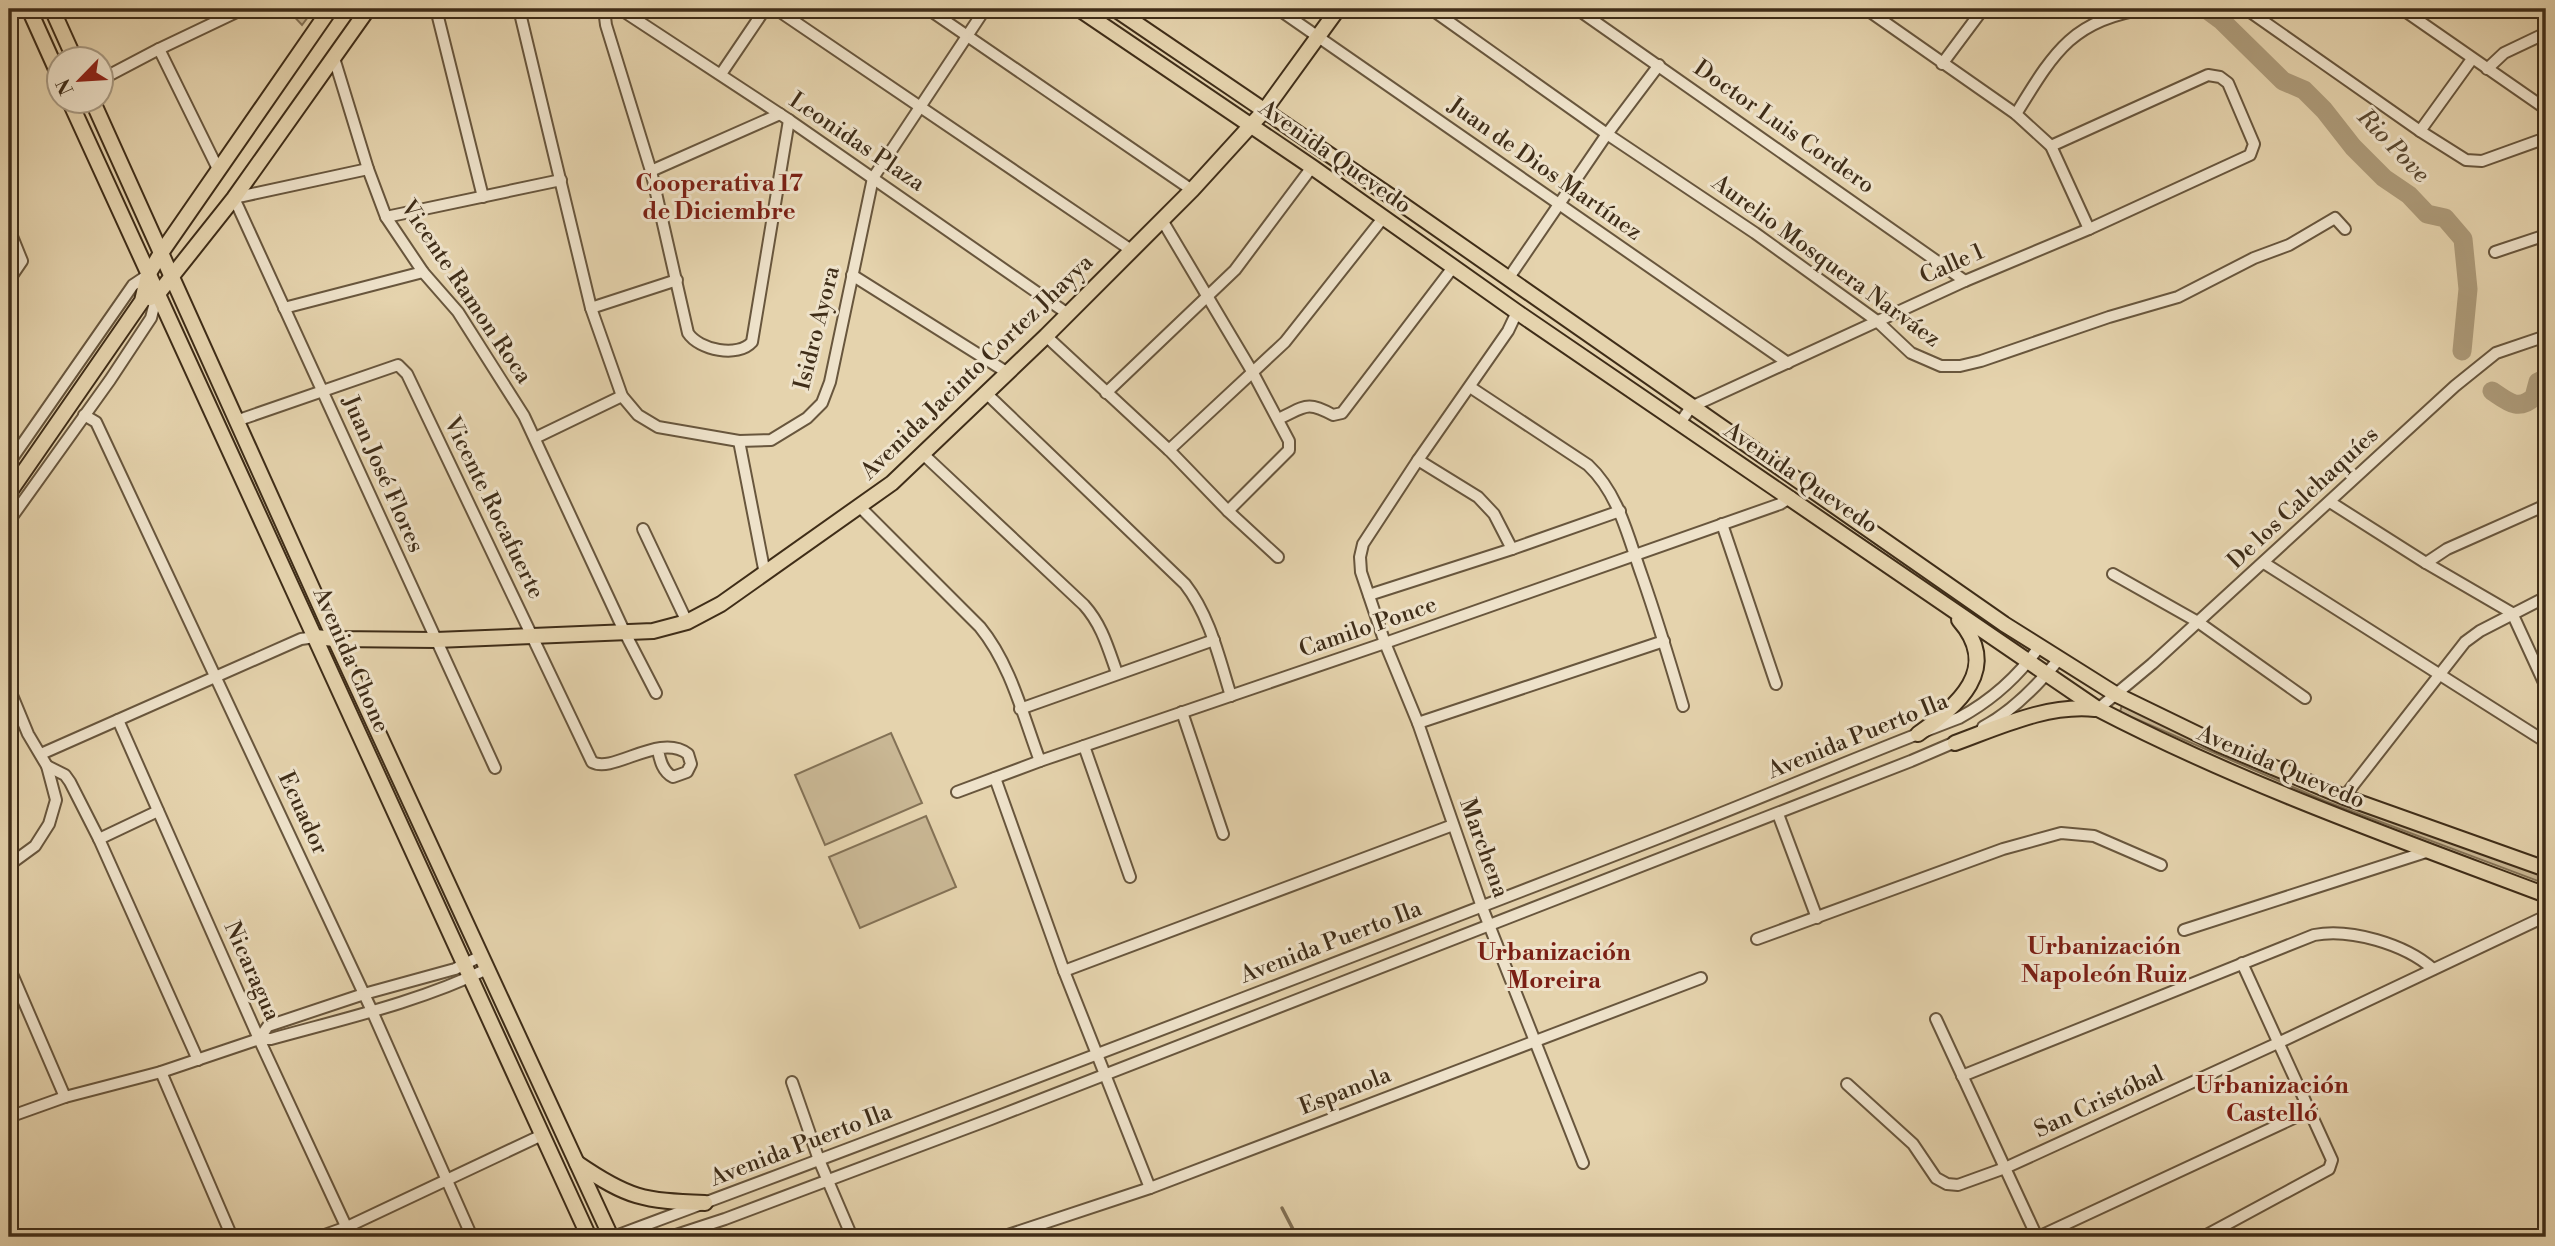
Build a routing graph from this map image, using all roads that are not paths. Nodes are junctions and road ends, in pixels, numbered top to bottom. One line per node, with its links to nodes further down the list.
1 (29, 9): 29 (main road)
2 (52, 9): 28 (main road)
3 (243, 9): 30 (street)
4 (330, 9): 52 (main road)
5 (368, 9): 31 (main road)
6 (436, 9): 57 (street)
7 (519, 9): 55 (street, Isidro Ayora)
8 (604, 9): 53 (street)
9 (620, 9): 37 (street, Leonidas Plaza)
10 (765, 9): 37 (street)
11 (776, 9): 38 (street)
12 (928, 9): 26 (street)
13 (985, 9): 26 (street, Isidro Ayora)
14 (1079, 9): 45 (main road, Avenida Quevedo)
15 (1115, 9): 40 (main road, Avenida Quevedo)
16 (1278, 9): 27 (street, Juan de Dios Martínez)
17 (1338, 9): 27 (main road, Avenida Jacinto Cortez Jhayya)
18 (1431, 9): 47 (street, Aurelio Mosquera Narváez)
19 (1577, 9): 34 (street, Doctor Luis Cordero)
20 (1983, 9): 33 (street)
21 (2146, 9): 41 (street)
22 (2246, 9): 46 (street)
23 (2402, 9): 32 (street)
24 (1873, 11): 33 (street)
25 (2546, 33): 35 (street)
26 (967, 34): 38 (street, Isidro Ayora); 56 (street)
27 (1319, 37): 40 (main road, Avenida Jacinto Cortez Jhayya); 59 (street, Juan de Dios Martínez)
28 (69, 46)
29 (46, 47)
30 (159, 49): 36 (street); 52 (street)
31 (334, 58): 51 (street, Vicente Ramon Roca); 58 (main road)
32 (2472, 59): 35 (street); 46 (street)
33 (1942, 64): 41 (street)
34 (1659, 65): 47 (street); 78 (street, Doctor Luis Cordero)
35 (2487, 69): 39 (street)
36 (116, 72)
37 (721, 75): 44 (street, Leonidas Plaza)
38 (919, 105): 54 (street, Isidro Ayora); 67 (street)
39 (2546, 109)
40 (1264, 111): 45 (main road, Avenida Jacinto Cortez Jhayya); 75 (main road, Avenida Quevedo)
41 (2016, 114): 49 (street)
42 (76, 116): 72 (main road, Avenida Chone)
43 (99, 116): 69 (main road, Avenida Chone)
44 (784, 117): 53 (street); 54 (street, Leonidas Plaza); 77 (street)
45 (1251, 126): 50 (main road, Avenida Quevedo); 56 (main road, Avenida Jacinto Cortez Jhayya)
46 (2420, 131): 48 (street)
47 (1607, 134): 59 (street); 86 (street, Aurelio Mosquera Narváez)
48 (2546, 138)
49 (2051, 146): 64 (street); 64 (street, Calle 1)
50 (1312, 167): 61 (main road, Avenida Quevedo); 80 (street)
51 (368, 169): 58 (street); 60 (street, Vicente Ramon Roca)
52 (219, 171): 69 (main road)
53 (651, 171): 77 (street)
54 (873, 178): 73 (street, Isidro Ayora); 85 (street, Leonidas Plaza)
55 (561, 180): 57 (street); 83 (street, Isidro Ayora)
56 (1192, 190): 62 (main road, Avenida Jacinto Cortez Jhayya)
57 (483, 197): 60 (street)
58 (234, 198): 74 (main road); 82 (street, Juan José Flores)
59 (1560, 205): 75 (street); 89 (street, Juan de Dios Martínez)
60 (386, 218): 71 (street, Vicente Ramon Roca)
61 (1383, 218): 70 (main road, Avenida Quevedo); 91 (street)
62 (1162, 220): 67 (main road, Avenida Jacinto Cortez Jhayya); 80 (street)
63 (9, 229): 76 (street)
64 (2089, 229): 78 (street, Calle 1)
65 (2346, 229): 86 (street, Aurelio Mosquera Narváez)
66 (2546, 235): 68 (street)
67 (1131, 250): 85 (main road, Avenida Jacinto Cortez Jhayya)
68 (2495, 252)
69 (161, 253): 72 (main road); 74 (main road, Avenida Chone)
70 (1454, 266): 84 (main road, Avenida Quevedo); 99 (street)
71 (423, 272): 82 (street); 102 (street, Vicente Ramon Roca)
72 (148, 275): 79 (main road, Avenida Chone); 81 (main road); 107 (street)
73 (852, 275): 90 (street); 103 (street, Isidro Ayora)
74 (171, 277): 79 (main road); 100 (main road, Avenida Chone)
75 (1508, 279): 97 (main road, Avenida Quevedo)
76 (9, 280)
77 (677, 280): 83 (street)
78 (1965, 281): 86 (street, Calle 1)
79 (157, 295): 81 (main road); 98 (street); 132 (main road, Avenida Chone)
80 (1206, 295): 91 (street); 94 (street)
81 (142, 301): 108 (main road)
82 (284, 308): 93 (street, Juan José Flores)
83 (590, 308): 96 (street, Isidro Ayora)
84 (1517, 312): 92 (street); 101 (main road, Avenida Quevedo)
85 (1068, 314): 87 (main road, Avenida Jacinto Cortez Jhayya)
86 (1877, 321): 89 (street, Calle 1)
87 (1046, 336): 90 (main road, Avenida Jacinto Cortez Jhayya); 94 (street)
88 (2546, 336): 110 (street, De los Calchaquíes)
89 (1788, 363): 97 (street, Calle 1)
90 (1008, 373): 95 (main road, Avenida Jacinto Cortez Jhayya)
91 (1253, 373): 99 (street); 104 (street)
92 (1470, 387): 106 (street); 114 (street)
93 (322, 391): 100 (street, Vicente Rocafuerte); 133 (street, Vicente Rocafuerte); 135 (street, Juan José Flores)
94 (1106, 393): 104 (street)
95 (987, 394): 105 (main road, Avenida Jacinto Cortez Jhayya); 136 (street)
96 (622, 396): 102 (street); 103 (street, Isidro Ayora)
97 (1691, 407): 101 (street); 139 (main road, Avenida Quevedo)
98 (84, 415): 115 (street); 145 (street, Ecuador)
99 (1278, 419): 113 (street)
100 (236, 421): 134 (main road, Avenida Chone)
101 (1680, 423): 109 (main road, Avenida Quevedo)
102 (535, 438): 131 (street, Vicente Ramon Roca)
103 (739, 441): 123 (street)
104 (1169, 450): 113 (street)
105 (924, 455): 112 (main road, Avenida Jacinto Cortez Jhayya); 142 (street)
106 (1418, 460): 118 (street); 125 (street, Marchena)
107 (9, 463)
108 (9, 493)
109 (1791, 498): 116 (street, Camilo Ponce); 127 (main road, Avenida Quevedo)
110 (2330, 502): 121 (street, De los Calchaquíes); 122 (street)
111 (2546, 505): 122 (street)
112 (860, 507): 123 (main road, Avenida Jacinto Cortez Jhayya); 154 (street)
113 (1228, 511): 120 (street)
114 (1620, 512): 118 (street); 119 (street)
115 (9, 521)
116 (1723, 524): 119 (street, Camilo Ponce); 146 (street)
117 (643, 529): 129 (street)
118 (1512, 550): 125 (street)
119 (1635, 556): 137 (street); 138 (street, Camilo Ponce)
120 (1278, 557)
121 (2264, 563): 130 (street, De los Calchaquíes); 144 (street)
122 (2426, 563): 128 (street)
123 (765, 574): 129 (main road, Avenida Jacinto Cortez Jhayya)
124 (2113, 574): 130 (street)
125 (1368, 595): 138 (street, Marchena)
126 (2546, 597): 128 (street)
127 (1949, 608): 141 (main road, Avenida Quevedo); 159 (main road)
128 (2512, 613): 144 (street); 147 (street)
129 (687, 622): 131 (main road, Avenida Jacinto Cortez Jhayya)
130 (2198, 622): 150 (street, De los Calchaquíes); 152 (street)
131 (625, 633): 133 (main road, Avenida Jacinto Cortez Jhayya); 149 (street, Vicente Ramon Roca)
132 (315, 637): 134 (main road, Avenida Jacinto Cortez Jhayya); 145 (street); 192 (main road, Avenida Chone)
133 (533, 637): 135 (main road, Avenida Jacinto Cortez Jhayya); 163 (street, Vicente Rocafuerte)
134 (335, 639): 135 (main road, Avenida Jacinto Cortez Jhayya); 188 (main road, Avenida Chone)
135 (436, 640): 167 (street, Juan José Flores)
136 (1214, 640): 142 (street); 151 (street)
137 (1664, 640): 153 (street); 158 (street)
138 (1385, 643): 151 (street, Camilo Ponce); 158 (street, Marchena)
139 (2039, 647): 140 (main road, Avenida Quevedo); 141 (street, Avenida Puerto Ila)
140 (2059, 659): 143 (street, Avenida Puerto Ila); 150 (main road, Avenida Quevedo)
141 (2029, 662): 143 (main road, Avenida Quevedo); 159 (street, Avenida Puerto Ila)
142 (1117, 673): 154 (street)
143 (2047, 674): 155 (main road, Avenida Quevedo); 161 (street, Avenida Puerto Ila)
144 (2440, 674): 160 (street); 170 (street)
145 (216, 676): 157 (street); 195 (street, Ecuador)
146 (1776, 684)
147 (2546, 684)
148 (9, 688): 164 (street)
149 (656, 693)
150 (2117, 695): 155 (street, De los Calchaquíes); 170 (main road, Avenida Quevedo)
151 (1231, 696): 156 (street, Camilo Ponce)
152 (2305, 698)
153 (1683, 706)
154 (1020, 709): 165 (street)
155 (2098, 709): 161 (main road); 176 (main road, Avenida Quevedo)
156 (1182, 712): 162 (street, Camilo Ponce); 174 (street)
157 (118, 720): 164 (street); 171 (street, Nicaragua)
158 (1418, 723): 173 (street, Marchena)
159 (1918, 734): 182 (street, Avenida Puerto Ila)
160 (2546, 742)
161 (1955, 743): 172 (street, Avenida Puerto Ila)
162 (1084, 746): 165 (street, Camilo Ponce); 180 (street)
163 (658, 750)
164 (41, 754): 166 (street)
165 (1040, 761): 168 (street, Camilo Ponce)
166 (47, 766): 175 (street); 177 (street)
167 (495, 768)
168 (995, 778): 169 (street, Camilo Ponce); 193 (street)
169 (957, 792)
170 (2344, 797): 179 (main road, Avenida Quevedo)
171 (158, 811): 175 (street); 198 (street, Nicaragua)
172 (1777, 814): 184 (street); 185 (street, Avenida Puerto Ila)
173 (1453, 825): 182 (street, Marchena); 193 (street)
174 (1223, 834)
175 (99, 839): 202 (street)
176 (2429, 850): 181 (main road, Avenida Quevedo); 186 (street)
177 (9, 865)
178 (2161, 865): 184 (street)
179 (2546, 869)
180 (1130, 877)
181 (2546, 895)
182 (1482, 907): 185 (street, Marchena); 201 (street, Avenida Puerto Ila)
183 (2546, 916): 191 (street, San Cristóbal)
184 (1817, 918): 187 (street)
185 (1491, 926): 199 (street, Marchena); 204 (street, Avenida Puerto Ila)
186 (2184, 930)
187 (1757, 939)
188 (484, 963): 192 (street); 213 (main road, Avenida Chone)
189 (2242, 963): 191 (street); 200 (street); 205 (street)
190 (9, 967): 208 (street)
191 (2433, 969): 200 (street, San Cristóbal)
192 (467, 971): 195 (street); 196 (street); 211 (main road, Avenida Chone)
193 (1064, 971): 201 (street)
194 (1701, 978): 199 (street, Espanola)
195 (364, 994): 196 (street, Ecuador); 198 (street)
196 (372, 1011): 198 (street); 216 (street, Ecuador)
197 (1936, 1019): 205 (street)
198 (259, 1039): 202 (street); 220 (street, Nicaragua)
199 (1536, 1041): 214 (street, Marchena); 218 (street, Espanola)
200 (2280, 1042): 209 (street); 215 (street, San Cristóbal)
201 (1098, 1056): 204 (street); 212 (street, Avenida Puerto Ila)
202 (198, 1060): 203 (street)
203 (161, 1072): 208 (street); 221 (street)
204 (1104, 1074): 217 (street, Avenida Puerto Ila); 218 (street)
205 (1962, 1076): 215 (street)
206 (792, 1082): 212 (street)
207 (1847, 1084): 215 (street, San Cristóbal)
208 (65, 1097): 210 (street)
209 (2311, 1110): 229 (street); 230 (street)
210 (9, 1117)
211 (542, 1135): 216 (street); 224 (main road, Avenida Chone)
212 (819, 1160): 217 (street); 219 (street, Avenida Puerto Ila)
213 (577, 1163): 219 (main road); 225 (main road, Avenida Chone)
214 (1583, 1163)
215 (2005, 1168): 229 (street)
216 (447, 1180): 220 (street); 223 (street, Ecuador)
217 (827, 1180): 226 (street, Avenida Puerto Ila); 227 (street)
218 (1150, 1188): 228 (street, Espanola)
219 (705, 1203): 225 (street, Avenida Puerto Ila)
220 (349, 1232): 222 (street)
221 (232, 1237)
222 (319, 1237)
223 (472, 1237)
224 (589, 1237)
225 (612, 1237)
226 (670, 1237)
227 (852, 1237)
228 (1002, 1237)
229 (2038, 1237)
230 (2203, 1237)

